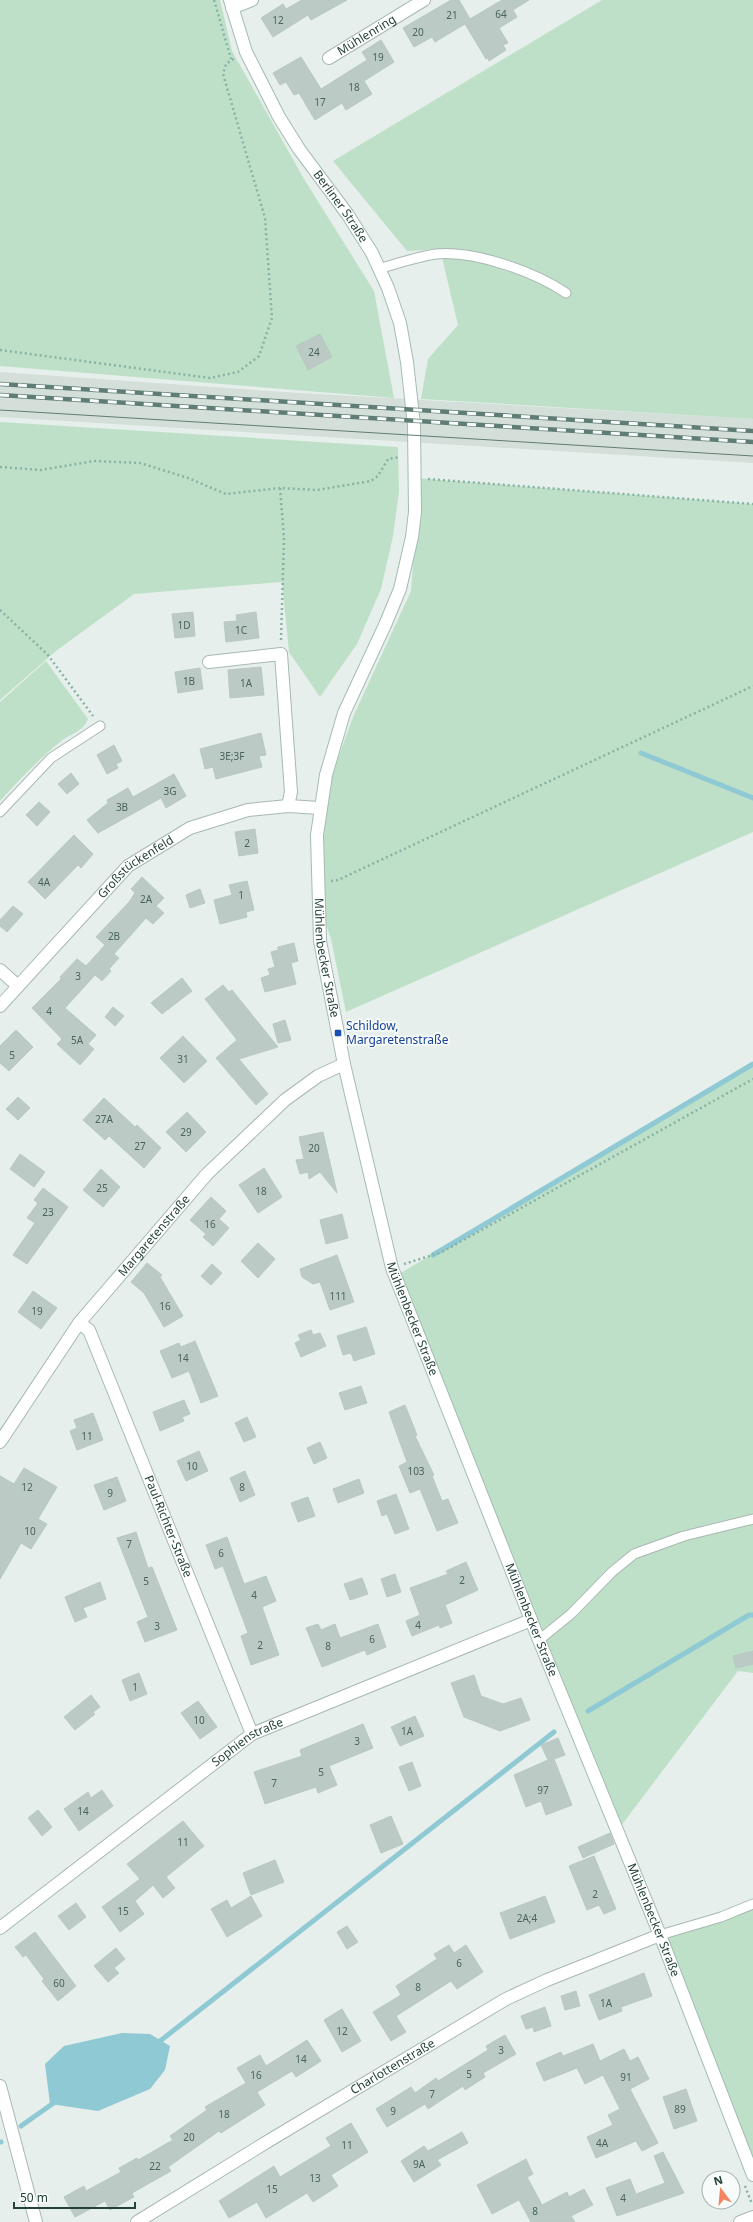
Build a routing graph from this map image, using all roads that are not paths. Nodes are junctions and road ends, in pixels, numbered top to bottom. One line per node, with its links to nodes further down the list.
1 (252, 0): 3 (street)
2 (424, 0): 4 (street, Mühlenring)
3 (231, 4): 5 (street, Berliner Straße)
4 (329, 58)
5 (380, 269): 6 (lane); 7 (street, Berliner Straße)
6 (566, 293)
7 (414, 425): 11 (street, Mühlenbecker Straße)
8 (209, 662): 10 (street)
9 (100, 726): 12 (lane)
10 (288, 806): 11 (street, Großstückenfeld); 14 (street, Großstückenfeld)
11 (320, 808): 16 (street, Mühlenbecker Straße)
12 (0, 812)
13 (0, 970): 14 (street)
14 (18, 986): 15 (street, Großstückenfeld)
15 (0, 1006)
16 (344, 1064): 17 (street, Margaretenstraße); 20 (street, Mühlenbecker Straße)
17 (79, 1323): 18 (street, Margaretenstraße); 22 (street, Paul-Richter-Straße)
18 (0, 1442)
19 (753, 1519): 21 (lane)
20 (531, 1620): 21 (street, Mühlenbecker Straße); 22 (street, Sophienstraße)
21 (539, 1640): 25 (street, Mühlenbecker Straße)
22 (252, 1734): 24 (street, Sophienstraße)
23 (753, 1904): 25 (lane)
24 (0, 1928)
25 (660, 1935): 27 (street, Mühlenbecker Straße); 30 (street, Charlottenstraße)
26 (0, 2086): 29 (street)
27 (753, 2175)
28 (753, 2217): 31 (street)
29 (36, 2222)
30 (137, 2222)
31 (740, 2222)

